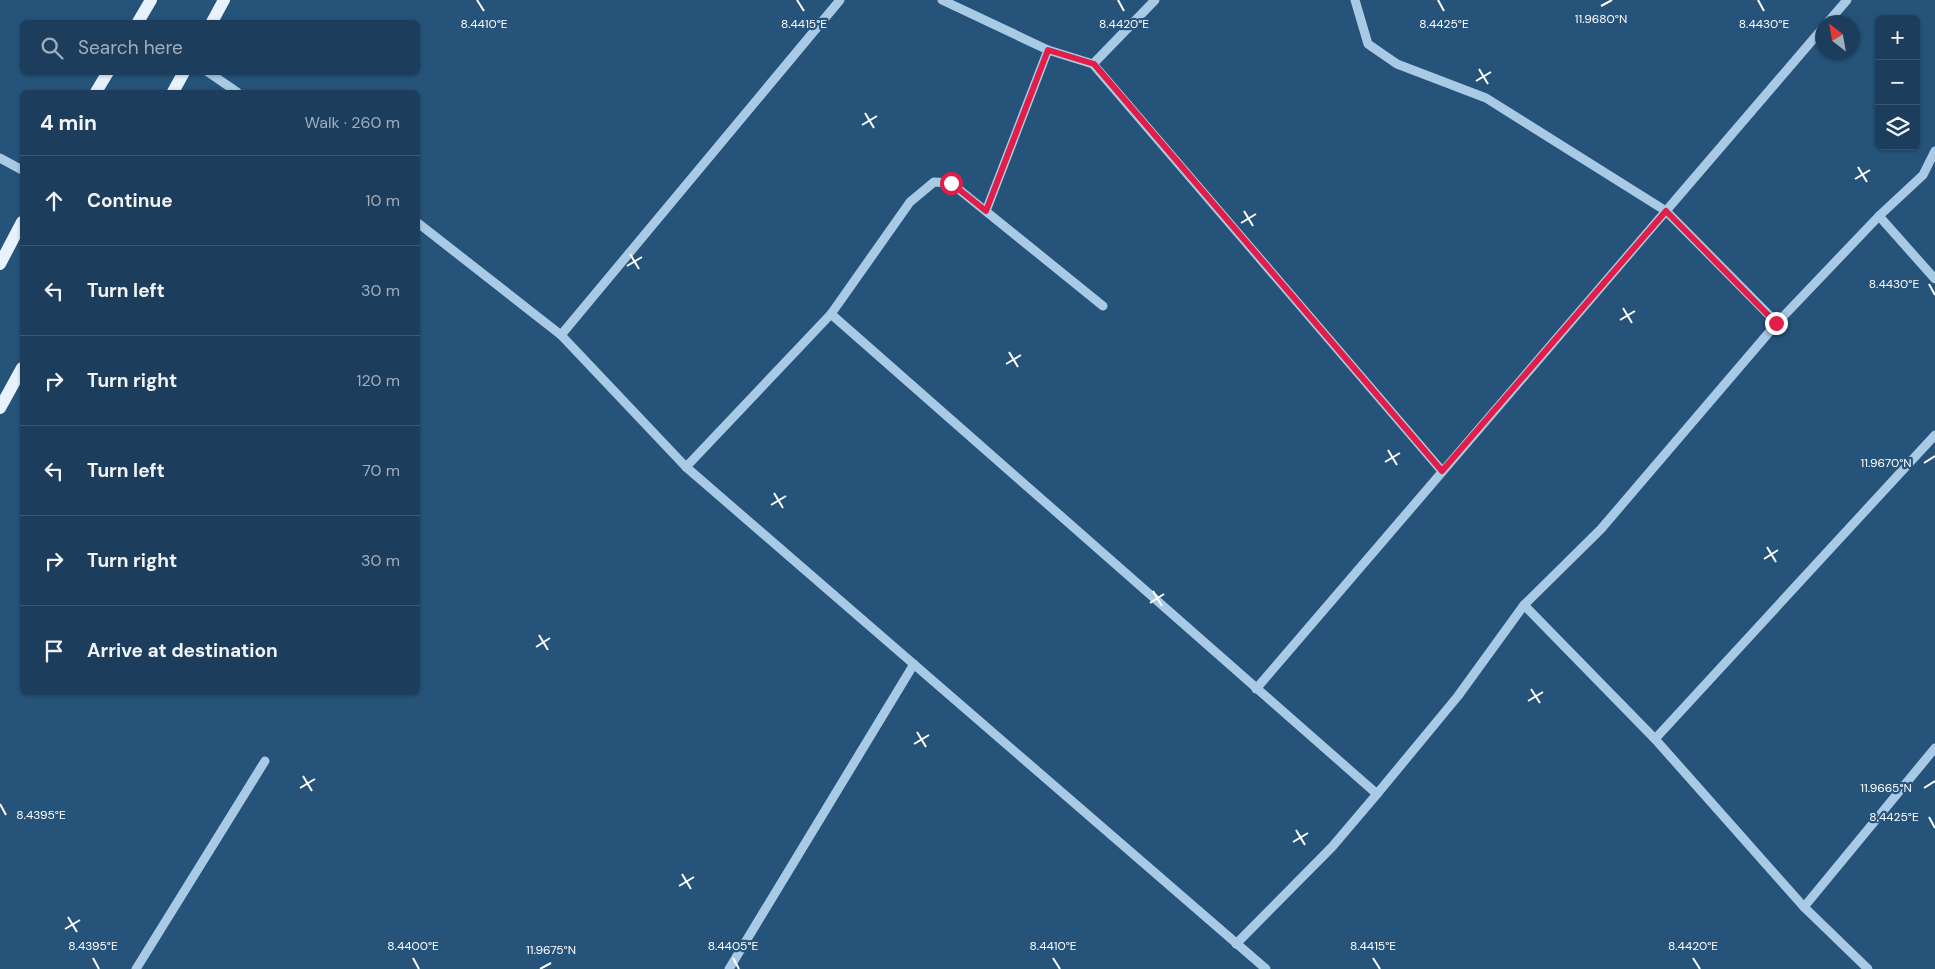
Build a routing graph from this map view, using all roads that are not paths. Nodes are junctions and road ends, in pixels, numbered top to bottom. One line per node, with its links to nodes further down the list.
1 (151, 0): 9 (main road)
2 (224, 0): 10 (main road)
3 (840, 0): 33 (street)
4 (942, 0): 12 (street)
5 (1155, 0): 13 (street)
6 (1355, 0): 24 (street)
7 (1847, 0): 8 (street)
8 (1834, 15)
9 (139, 20)
10 (213, 20)
11 (1815, 37): 24 (street)
12 (1048, 50): 13 (street); 23 (street)
13 (1094, 64): 38 (street)
14 (106, 75): 17 (main road)
15 (182, 75): 18 (main road)
16 (212, 75): 19 (street)
17 (97, 90)
18 (175, 90)
19 (234, 90)
20 (1935, 150): 25 (street)
21 (0, 158): 22 (street)
22 (20, 169)
23 (986, 211): 30 (street); 31 (street)
24 (1666, 211): 32 (street); 38 (street)
25 (1879, 216): 29 (street); 32 (street)
26 (420, 225): 33 (street)
27 (20, 226): 28 (main road)
28 (0, 264)
29 (1935, 278)
30 (1103, 306)
31 (831, 314): 37 (street); 41 (street)
32 (1776, 323): 39 (street)
33 (561, 335): 37 (street)
34 (20, 372): 35 (main road)
35 (0, 408)
36 (1935, 435): 42 (street)
37 (686, 467): 40 (street)
38 (1442, 471): 41 (street)
39 (1524, 605): 42 (street); 45 (street)
40 (914, 664): 47 (street); 49 (street)
41 (1256, 688): 45 (street)
42 (1655, 739): 46 (street)
43 (1935, 748): 46 (street)
44 (265, 761): 48 (street)
45 (1376, 794): 47 (street)
46 (1804, 907): 51 (street)
47 (1236, 944): 50 (street)
48 (136, 969)
49 (728, 969)
50 (1266, 969)
51 (1868, 969)

